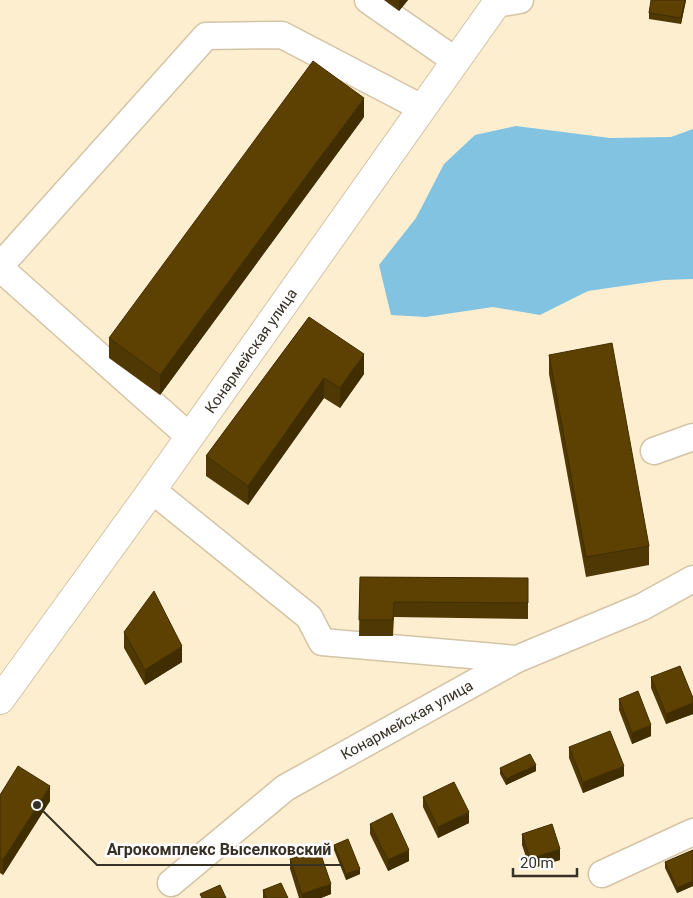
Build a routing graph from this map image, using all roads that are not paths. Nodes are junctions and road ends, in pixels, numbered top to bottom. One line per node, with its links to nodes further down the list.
1 (368, 0): 3 (street)
2 (505, 1): 3 (main road, Конармейская улица)
3 (456, 61): 4 (main road, Конармейская улица)
4 (422, 108): 5 (street); 6 (main road, Конармейская улица)
5 (0, 267): 6 (street)
6 (190, 437): 9 (main road, Конармейская улица)
7 (693, 437): 8 (street)
8 (654, 451)
9 (152, 490): 11 (street); 12 (main road, Конармейская улица)
10 (693, 579): 11 (street, Конармейская улица)
11 (517, 659): 15 (street, Конармейская улица)
12 (0, 700)
13 (693, 832): 14 (street)
14 (602, 874)
15 (171, 883)

